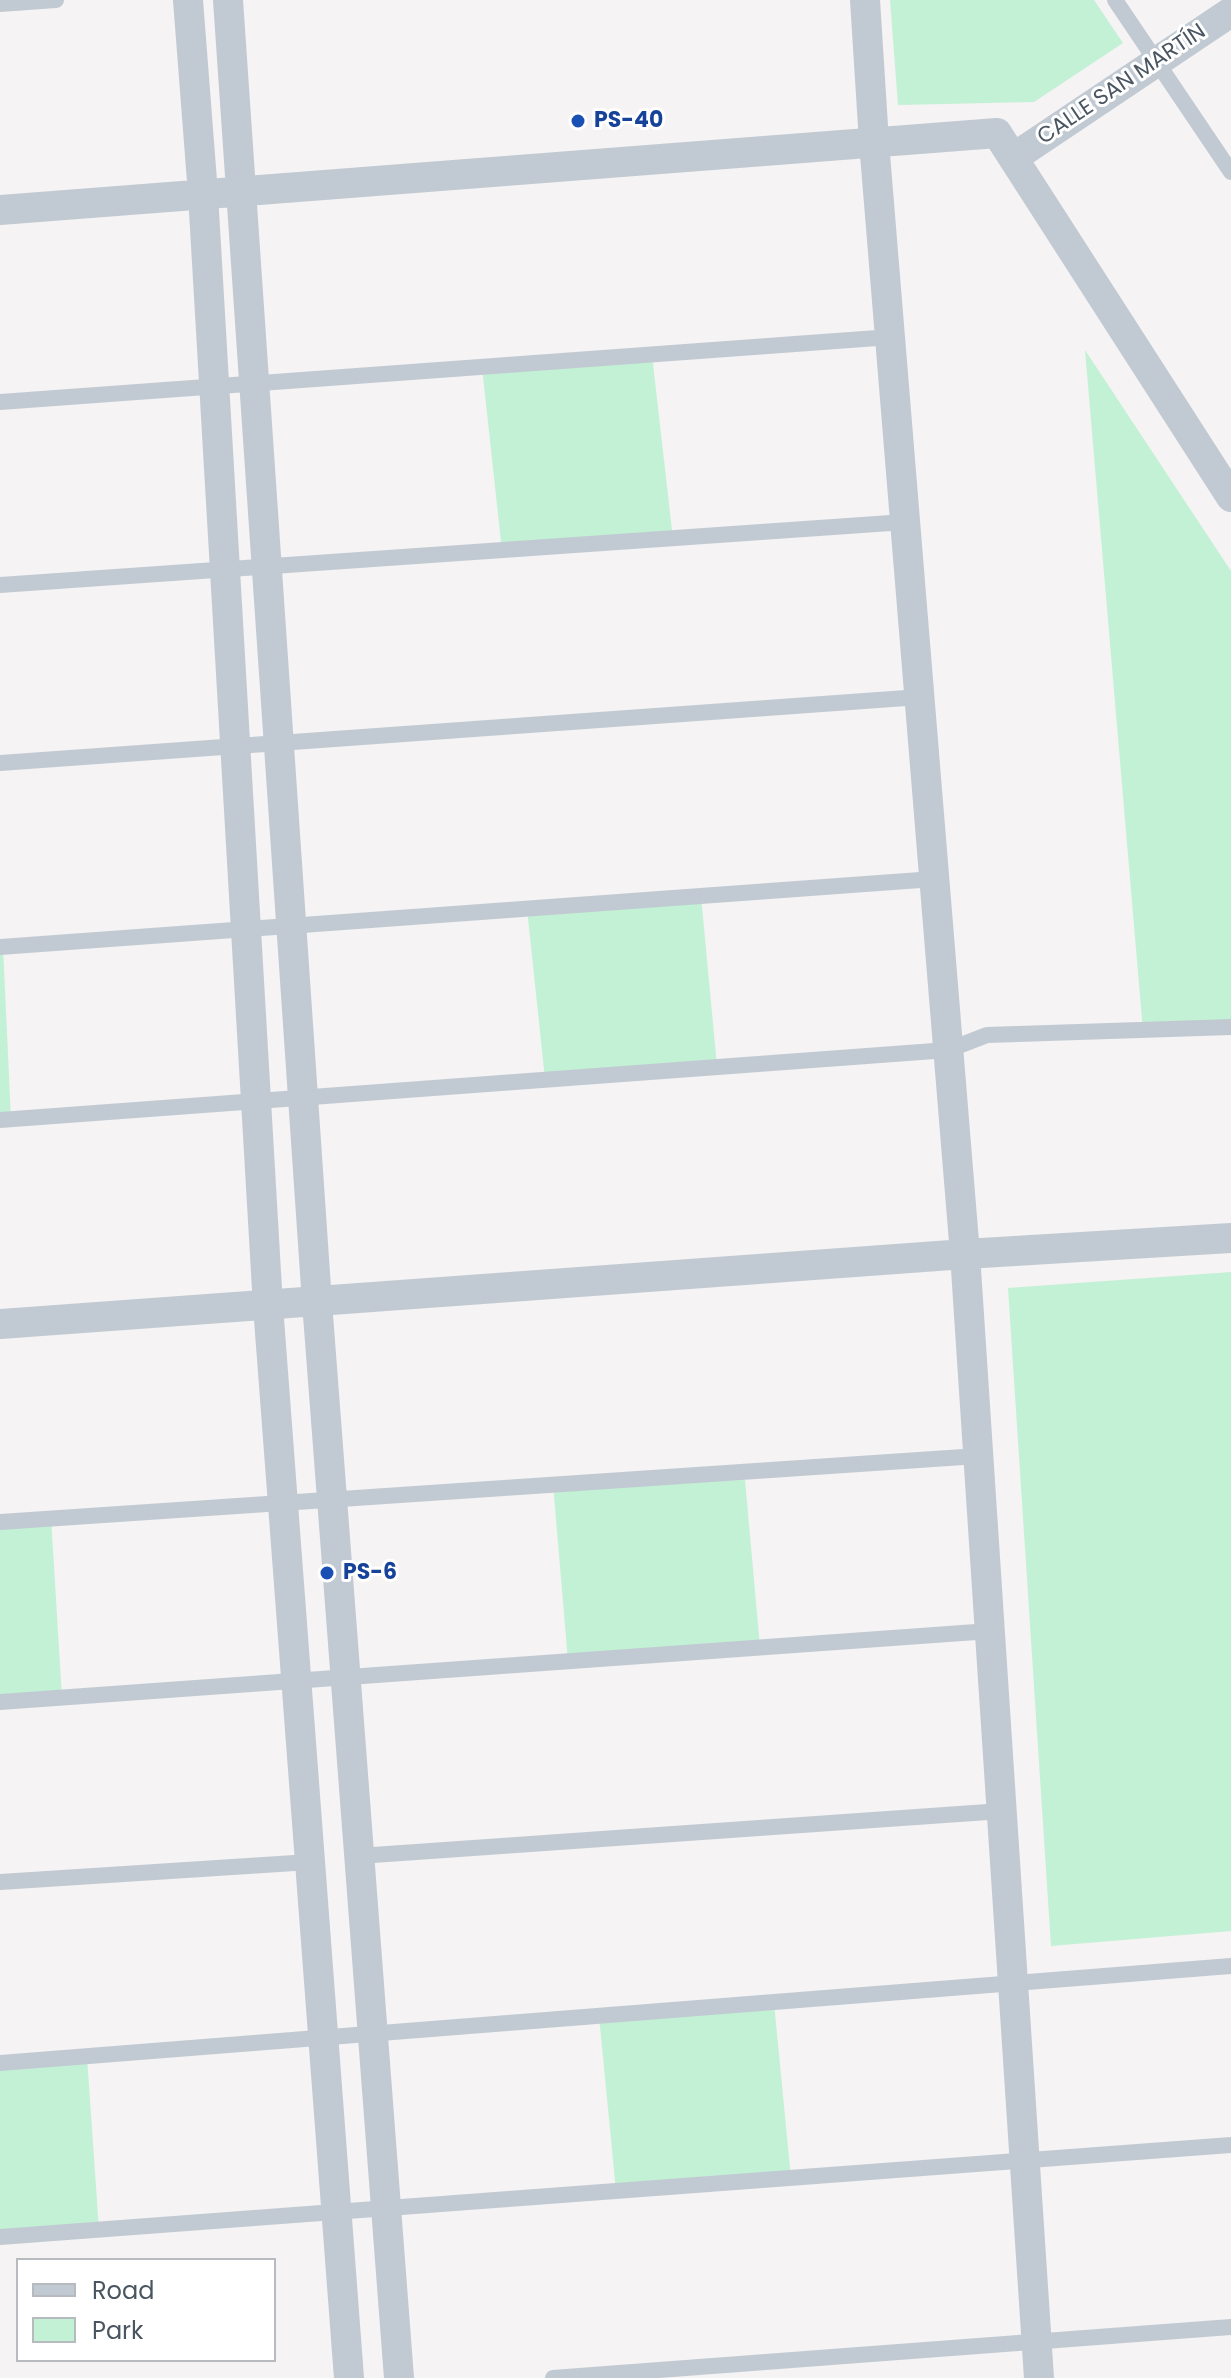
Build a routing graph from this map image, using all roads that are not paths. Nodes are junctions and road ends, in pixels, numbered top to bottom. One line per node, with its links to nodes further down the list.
1 (56, 0): 6 (lane)
2 (188, 0): 13 (street)
3 (228, 0): 12 (street)
4 (865, 0): 9 (street)
5 (1115, 0): 8 (lane)
6 (0, 4)
7 (1231, 12): 8 (street, CALLE SAN MARTÍN)
8 (1156, 62): 10 (street, CALLE SAN MARTÍN); 11 (lane)
9 (874, 142): 10 (street); 12 (street); 15 (street)
10 (1013, 158): 19 (street)
11 (1231, 172)
12 (240, 191): 13 (street); 16 (street)
13 (203, 194): 14 (street); 17 (street)
14 (0, 210)
15 (891, 337): 16 (lane); 20 (street)
16 (254, 384): 17 (lane); 21 (street)
17 (215, 386): 18 (lane); 22 (street)
18 (0, 402)
19 (1231, 497)
20 (905, 522): 21 (lane); 24 (street)
21 (267, 566): 22 (lane); 25 (street)
22 (225, 569): 23 (lane); 26 (street)
23 (0, 585)
24 (920, 697): 25 (lane); 28 (street)
25 (279, 743): 26 (lane); 29 (street)
26 (236, 746): 27 (lane); 30 (street)
27 (0, 763)
28 (934, 879): 29 (lane); 33 (street)
29 (291, 926): 30 (lane); 34 (street)
30 (246, 929): 31 (lane); 35 (street)
31 (0, 947)
32 (1231, 1027): 33 (lane)
33 (948, 1050): 34 (lane); 38 (street)
34 (303, 1097): 35 (lane); 39 (street)
35 (257, 1101): 36 (lane); 40 (street)
36 (0, 1120)
37 (1231, 1238): 38 (street)
38 (965, 1254): 39 (street); 42 (street)
39 (317, 1302): 40 (street); 43 (street)
40 (268, 1306): 41 (street); 44 (street)
41 (0, 1324)
42 (978, 1456): 43 (lane); 46 (street)
43 (333, 1500): 44 (lane); 47 (street)
44 (283, 1503): 45 (lane); 48 (street)
45 (0, 1522)
46 (990, 1631): 47 (lane); 50 (street)
47 (345, 1677): 48 (lane); 51 (street)
48 (296, 1681): 49 (lane); 52 (street)
49 (0, 1702)
50 (1002, 1811): 51 (lane); 55 (street)
51 (359, 1856): 56 (street)
52 (310, 1862): 53 (lane); 57 (street)
53 (0, 1882)
54 (1231, 1966): 55 (lane)
55 (1014, 1983): 56 (lane); 60 (street)
56 (373, 2034): 57 (lane); 61 (street)
57 (323, 2038): 58 (lane); 62 (street)
58 (0, 2063)
59 (1231, 2145): 60 (lane)
60 (1025, 2161): 61 (lane); 65 (street)
61 (386, 2209): 62 (lane); 67 (street)
62 (336, 2212): 63 (lane); 66 (street)
63 (0, 2237)
64 (1231, 2327): 65 (lane)
65 (1037, 2342): 68 (lane); 69 (street)
66 (349, 2378)
67 (399, 2378)
68 (553, 2378)
69 (1039, 2378)

